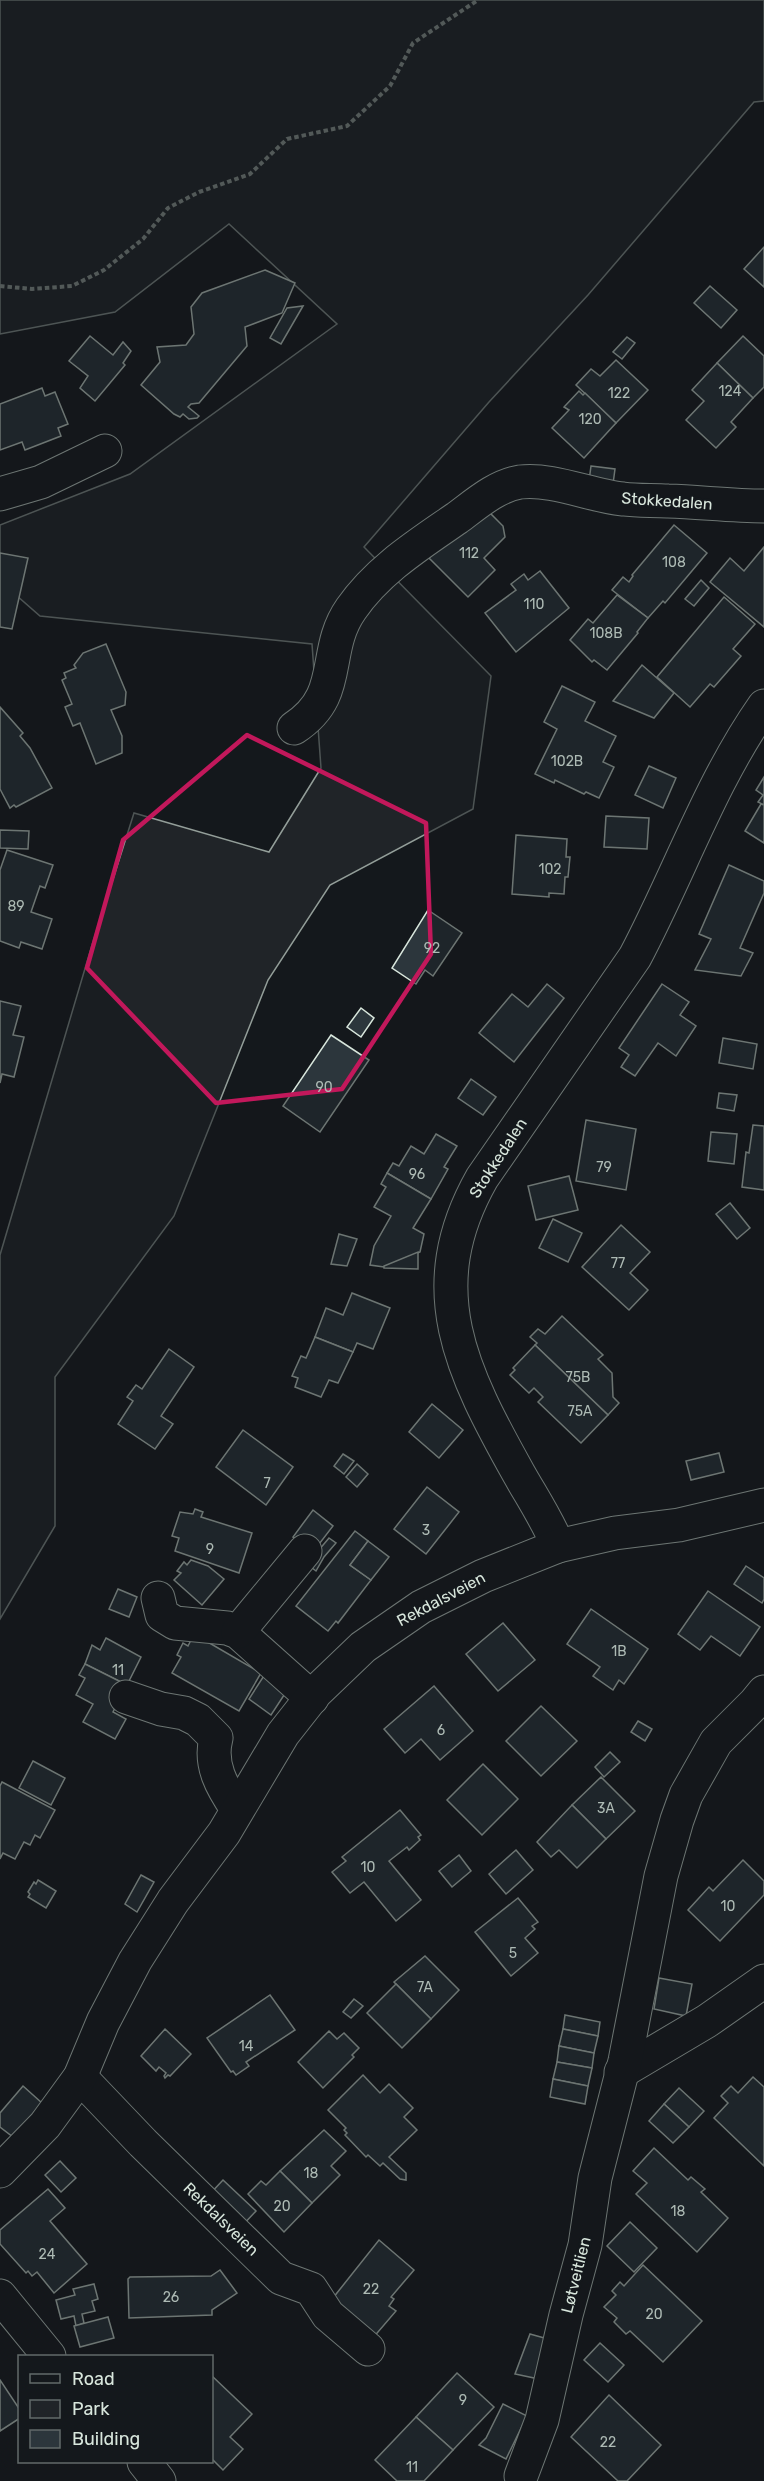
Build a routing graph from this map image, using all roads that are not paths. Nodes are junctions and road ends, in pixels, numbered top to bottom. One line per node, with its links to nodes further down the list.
1 (105, 451): 2 (street)
2 (0, 494)
3 (764, 506): 5 (street, Stokkedalen)
4 (764, 706): 7 (street, Stokkedalen)
5 (294, 728)
6 (764, 1505): 7 (street)
7 (558, 1546): 13 (street, Rekdalsveien)
8 (305, 1551): 10 (street)
9 (158, 1598): 10 (street)
10 (238, 1632): 13 (street)
11 (764, 1692): 16 (street, Løtveitlien)
12 (126, 1697): 14 (street)
13 (312, 1698): 14 (street, Rekdalsveien)
14 (237, 1809): 17 (street, Rekdalsveien)
15 (764, 1982): 16 (street)
16 (621, 2072): 23 (street, Løtveitlien)
17 (80, 2077): 18 (street, Rekdalsveien); 20 (street, Rekdalsveien)
18 (0, 2171)
19 (0, 2296): 21 (street)
20 (368, 2349)
21 (48, 2355)
22 (145, 2463): 24 (street)
23 (521, 2476)
24 (159, 2481)

